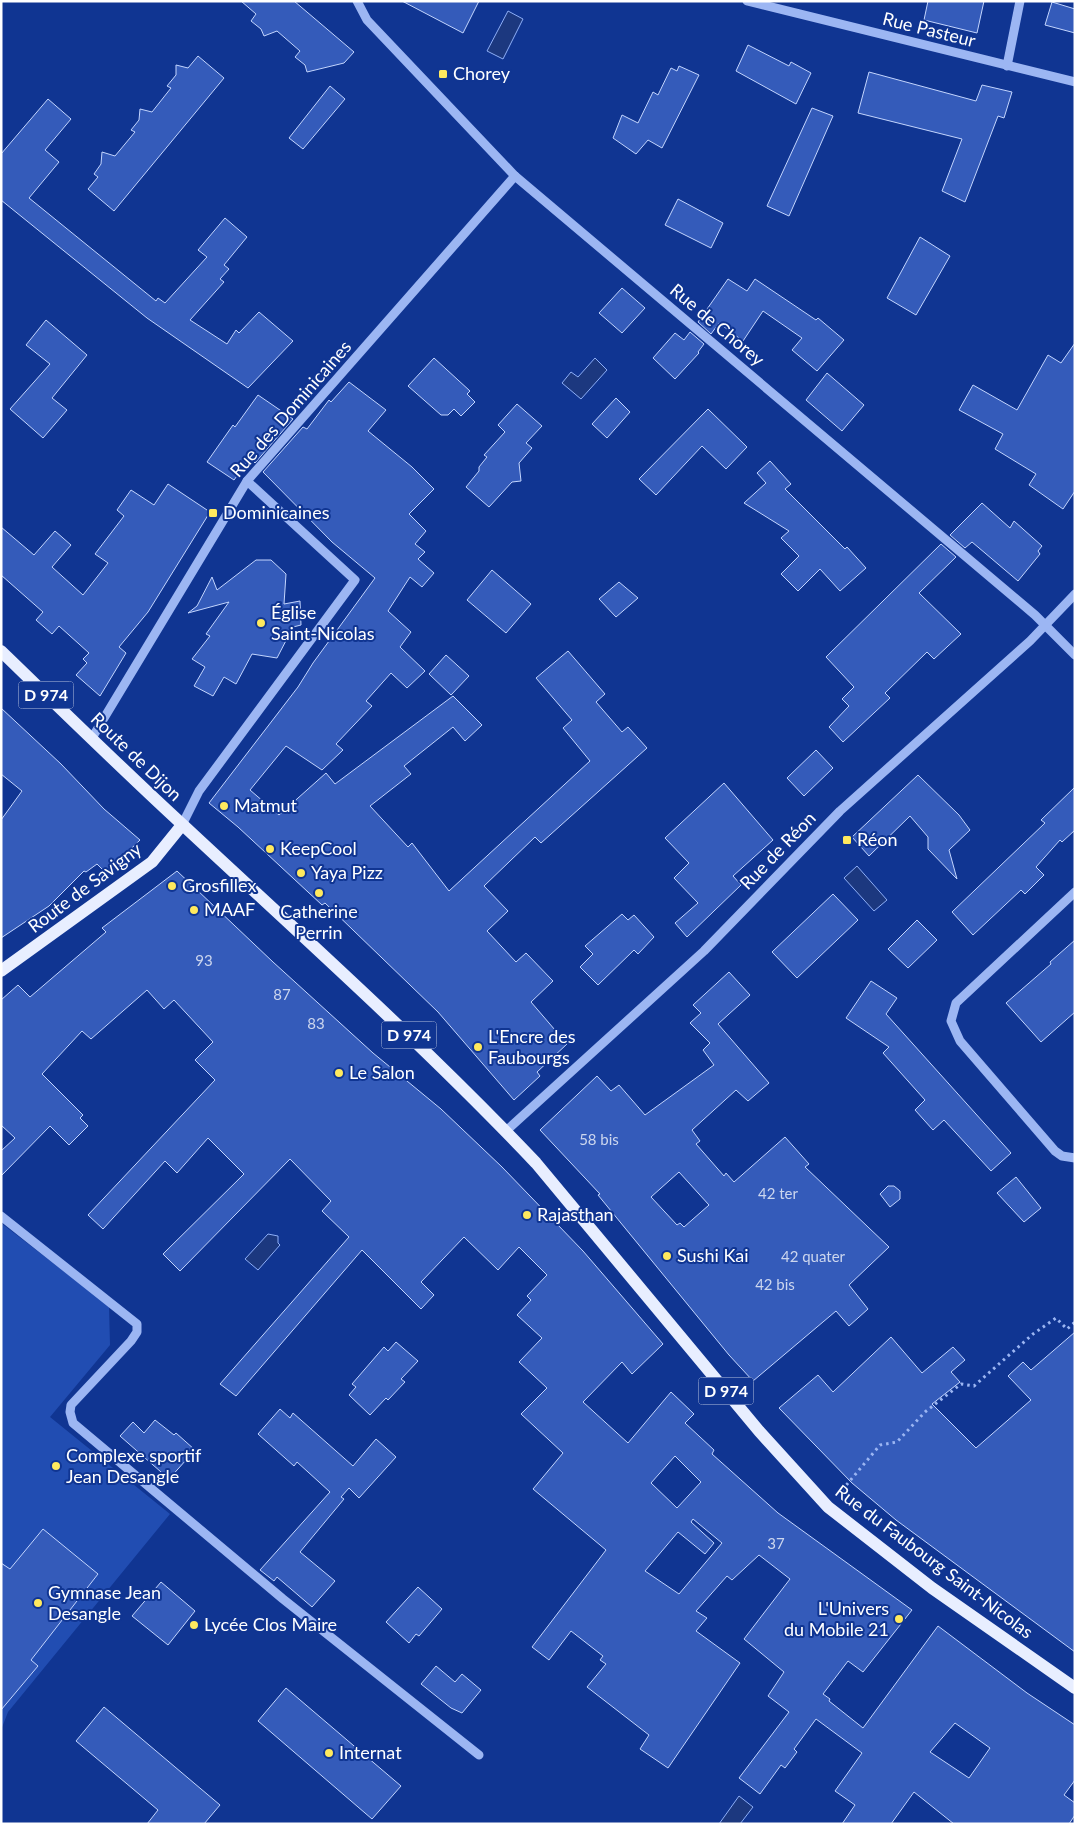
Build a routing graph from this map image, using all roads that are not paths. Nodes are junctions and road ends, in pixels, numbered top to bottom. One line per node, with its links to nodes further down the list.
1 (357, 1): 6 (street, Rue de Chorey)
2 (747, 1): 4 (street, Rue Pasteur)
3 (1020, 1): 4 (street)
4 (1007, 66): 5 (street, Rue Pasteur)
5 (1075, 82)
6 (515, 176): 7 (street, Rue des Dominicaines); 9 (street, Rue de Chorey)
7 (248, 481): 12 (street, Rue des Dominicaines); 13 (street)
8 (1075, 594): 9 (street, Rue de Réon)
9 (1045, 624): 11 (street, Rue de Chorey); 16 (street, Rue de Réon)
10 (1, 651): 12 (main road, Route de Dijon / D 974)
11 (1075, 655)
12 (92, 738): 13 (main road, Route de Dijon / D 974)
13 (182, 825): 15 (main road, Route de Savigny); 16 (main road, Rue du Faubourg Saint-Nicolas / D 974)
14 (1075, 892): 17 (street)
15 (1, 971)
16 (506, 1131): 19 (main road, Rue du Faubourg Saint-Nicolas / D 974)
17 (1075, 1158)
18 (1, 1216): 20 (street)
19 (1075, 1688)
20 (480, 1755)

